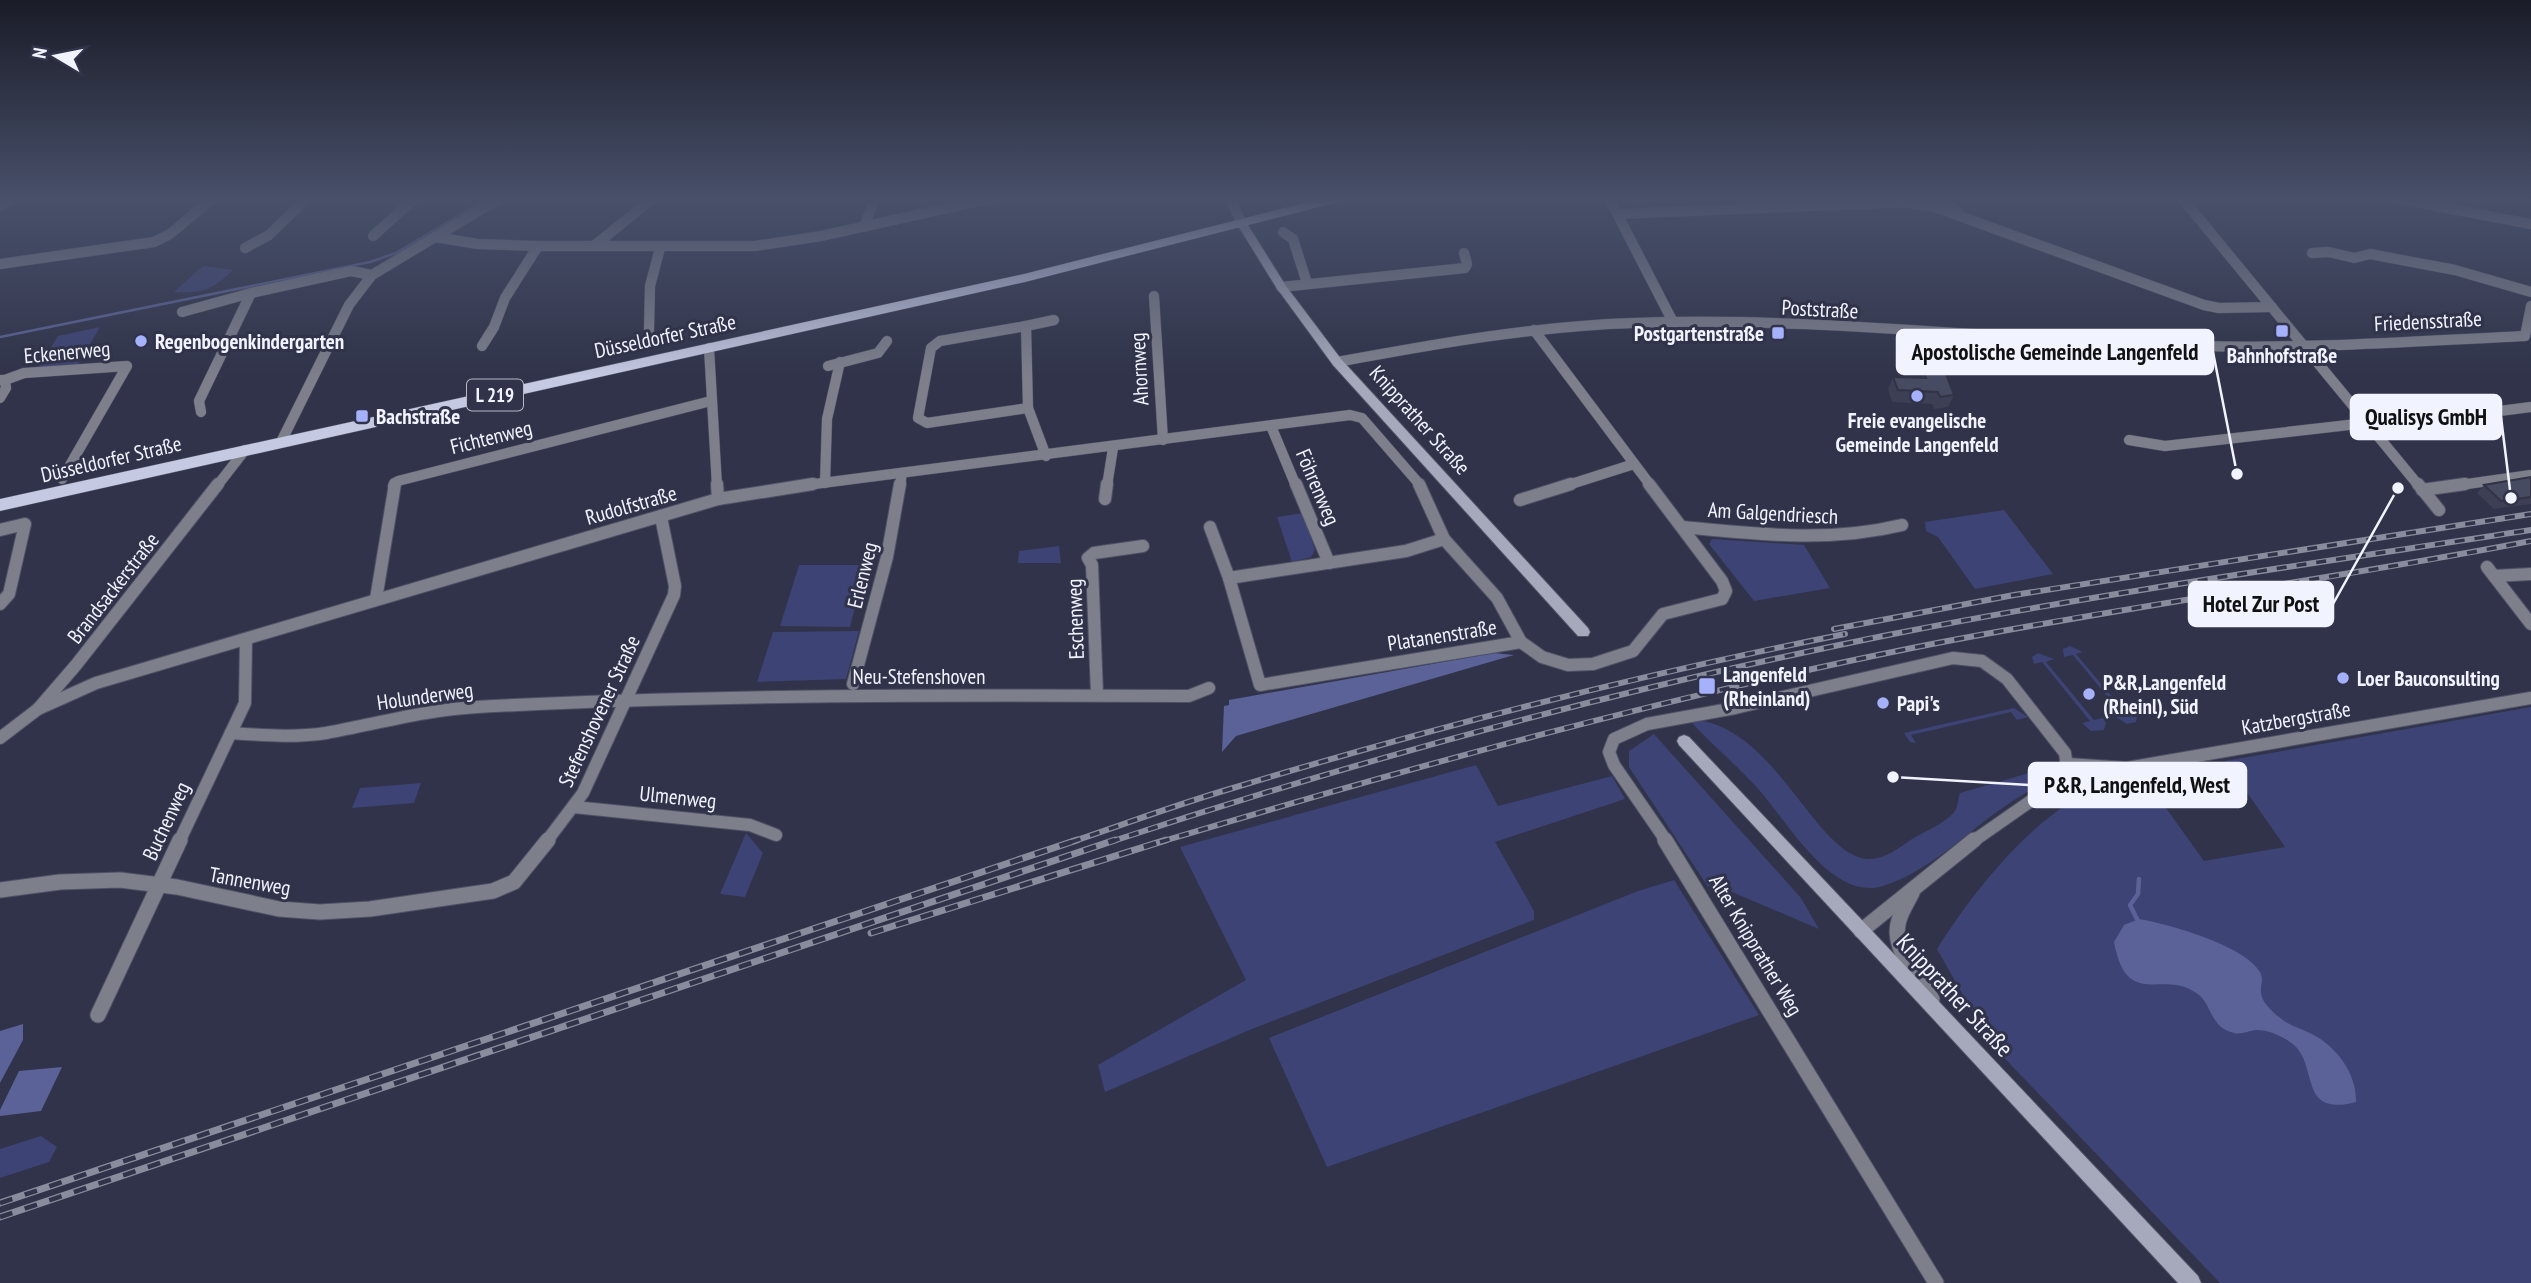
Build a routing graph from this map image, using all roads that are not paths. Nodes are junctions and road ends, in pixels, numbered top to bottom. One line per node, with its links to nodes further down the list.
1 (43, 258): 13 (street)
2 (400, 258): 14 (street)
3 (530, 258): 30 (street)
4 (657, 258): 26 (street)
5 (1107, 258): 32 (main road, Düsseldorfer Straße / L 219)
6 (1263, 258): 16 (main road, Knipprather Straße)
7 (1299, 258): 15 (street)
8 (1465, 258): 15 (street)
9 (1640, 258): 24 (street)
10 (2075, 258): 21 (street)
11 (2231, 258): 21 (street)
12 (2391, 258): 17 (street)
13 (0, 264)
14 (372, 275): 18 (street); 46 (street)
15 (1307, 283): 16 (street)
16 (1281, 287): 33 (main road, Knipprather Straße)
17 (2531, 292)
18 (251, 293): 22 (street); 39 (street)
19 (1154, 296): 44 (street, Ahornweg)
20 (2531, 306): 28 (street, Friedensstraße)
21 (2272, 307): 31 (street)
22 (182, 312)
23 (1054, 320): 25 (street)
24 (1673, 322): 27 (street, Poststraße); 31 (street, Poststraße)
25 (1026, 326): 38 (street); 38 (street)
26 (649, 330)
27 (1534, 330): 33 (street, Poststraße); 50 (street, Am Galgendriesch)
28 (2528, 338): 31 (street, Friedensstraße)
29 (887, 341): 54 (street)
30 (482, 346)
31 (2303, 347): 41 (street)
32 (709, 348): 36 (street); 46 (main road, Düsseldorfer Straße / L 219)
33 (1337, 362): 74 (main road, Knipprather Straße)
34 (2, 380): 35 (street); 53 (street, Eckenerweg)
35 (0, 398)
36 (711, 401): 56 (street); 72 (street, Fichtenweg)
37 (2531, 407): 40 (street)
38 (1028, 408): 49 (street)
39 (201, 412)
40 (2484, 413)
41 (2366, 423): 45 (street); 55 (street)
42 (1271, 426): 43 (street, Platanenstraße); 66 (street, Platanenstraße); 68 (street, Föhrenweg)
43 (1192, 436): 44 (street, Rudolfstraße)
44 (1163, 440): 47 (street, Rudolfstraße)
45 (2129, 440)
46 (281, 442): 48 (main road, Düsseldorfer Straße / L 219)
47 (1113, 448): 49 (street, Rudolfstraße); 57 (street)
48 (245, 450): 59 (main road, Düsseldorfer Straße / L 219); 77 (street, Brandsackerstraße)
49 (1046, 456): 51 (street, Rudolfstraße)
50 (1634, 464): 58 (street); 64 (street, Am Galgendriesch)
51 (902, 473): 54 (street, Rudolfstraße); 79 (street, Erlenweg)
52 (2531, 475): 55 (street)
53 (62, 480)
54 (825, 482): 56 (street, Rudolfstraße)
55 (2422, 490): 60 (street)
56 (718, 499): 61 (street, Rudolfstraße)
57 (1105, 499)
58 (1520, 500)
59 (0, 505)
60 (2439, 510)
61 (661, 517): 72 (street, Rudolfstraße); 84 (street, Stefenshovener Straße)
62 (1902, 525): 64 (street, Am Galgendriesch)
63 (1210, 527): 70 (street)
64 (1682, 527): 76 (street, Am Galgendriesch)
65 (0, 530): 71 (street)
66 (1444, 539): 68 (street); 76 (street, Platanenstraße)
67 (1143, 546): 82 (street, Eschenweg)
68 (1329, 563): 70 (street)
69 (2531, 574): 73 (street)
70 (1229, 578): 80 (street)
71 (3, 598)
72 (376, 599): 75 (street, Rudolfstraße)
73 (2531, 624)
74 (1583, 632)
75 (246, 639): 78 (street, Rudolfstraße); 86 (street, Buchenweg)
76 (1521, 642): 80 (street, Platanenstraße)
77 (76, 666): 78 (street); 85 (street, Brandsackerstraße)
78 (96, 683): 85 (street, Rudolfstraße)
79 (853, 684)
80 (1259, 685)
81 (1209, 688): 82 (street, Neu-Stefenshoven)
82 (1097, 694): 84 (street, Neu-Stefenshoven)
83 (2531, 698): 89 (street, Katzbergstraße)
84 (626, 702): 86 (street, Holunderweg); 90 (street, Stefenshovener Straße)
85 (38, 709): 87 (street, Brandsackerstraße)
86 (231, 733): 92 (street, Buchenweg)
87 (0, 738)
88 (1684, 741): 96 (main road, Knipprather Straße)
89 (2068, 764): 93 (street); 99 (street, Alter Knipprather Weg)
90 (574, 807): 91 (street, Ulmenweg); 95 (street, Stefenshovener Straße)
91 (776, 835)
92 (160, 884): 94 (street, Tannenweg); 95 (street, Tannenweg); 97 (street, Buchenweg)
93 (1914, 889): 96 (street); 98 (street)
94 (0, 890)
95 (493, 891)
96 (1861, 931): 98 (main road, Knipprather Straße)
97 (98, 1015)
98 (1949, 1024): 100 (main road, Knipprather Straße)
99 (1936, 1283)
100 (2191, 1283)

